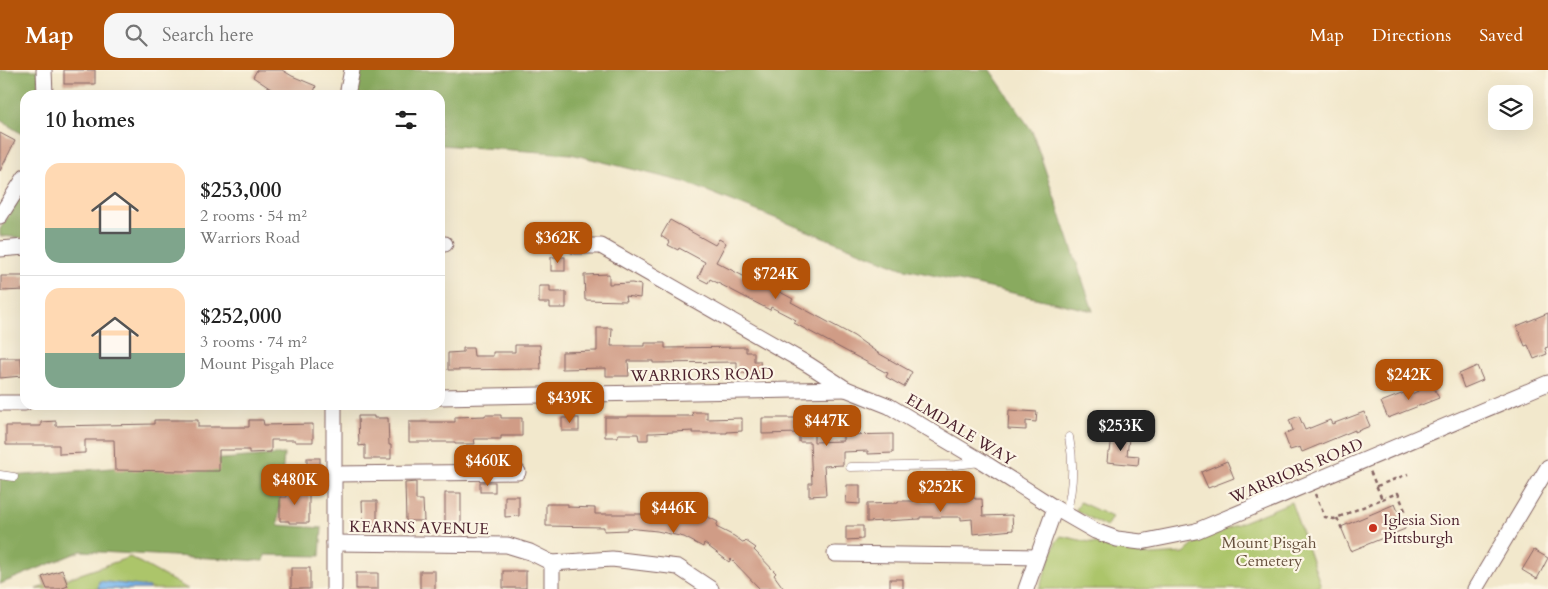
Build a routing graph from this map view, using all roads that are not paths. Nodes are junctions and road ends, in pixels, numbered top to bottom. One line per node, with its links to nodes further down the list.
1 (44, 70): 3 (street)
2 (352, 70): 4 (street)
3 (45, 90)
4 (348, 90)
5 (20, 185): 6 (street)
6 (0, 216)
7 (576, 246): 11 (street)
8 (20, 247): 9 (street)
9 (0, 249)
10 (1548, 383): 24 (street, WARRIORS ROAD)
11 (846, 389): 12 (street, WARRIORS ROAD); 17 (street, ELMDALE WAY)
12 (445, 396)
13 (0, 403): 14 (street)
14 (20, 403)
15 (334, 410): 21 (street, KEARNS AVENUE)
16 (1069, 437): 24 (lane)
17 (983, 462): 18 (lane); 24 (street, ELMDALE WAY)
18 (850, 467)
19 (1548, 467): 33 (street)
20 (518, 472): 21 (street)
21 (334, 474): 25 (street, KEARNS AVENUE)
22 (0, 475): 23 (lane)
23 (14, 477)
24 (1060, 511): 27 (street)
25 (334, 543): 28 (street, KEARNS AVENUE); 29 (street)
26 (835, 554): 27 (street)
27 (1037, 557): 32 (street)
28 (552, 563): 30 (street); 31 (street)
29 (334, 589)
30 (552, 589)
31 (711, 589)
32 (1026, 589)
33 (1475, 589)

